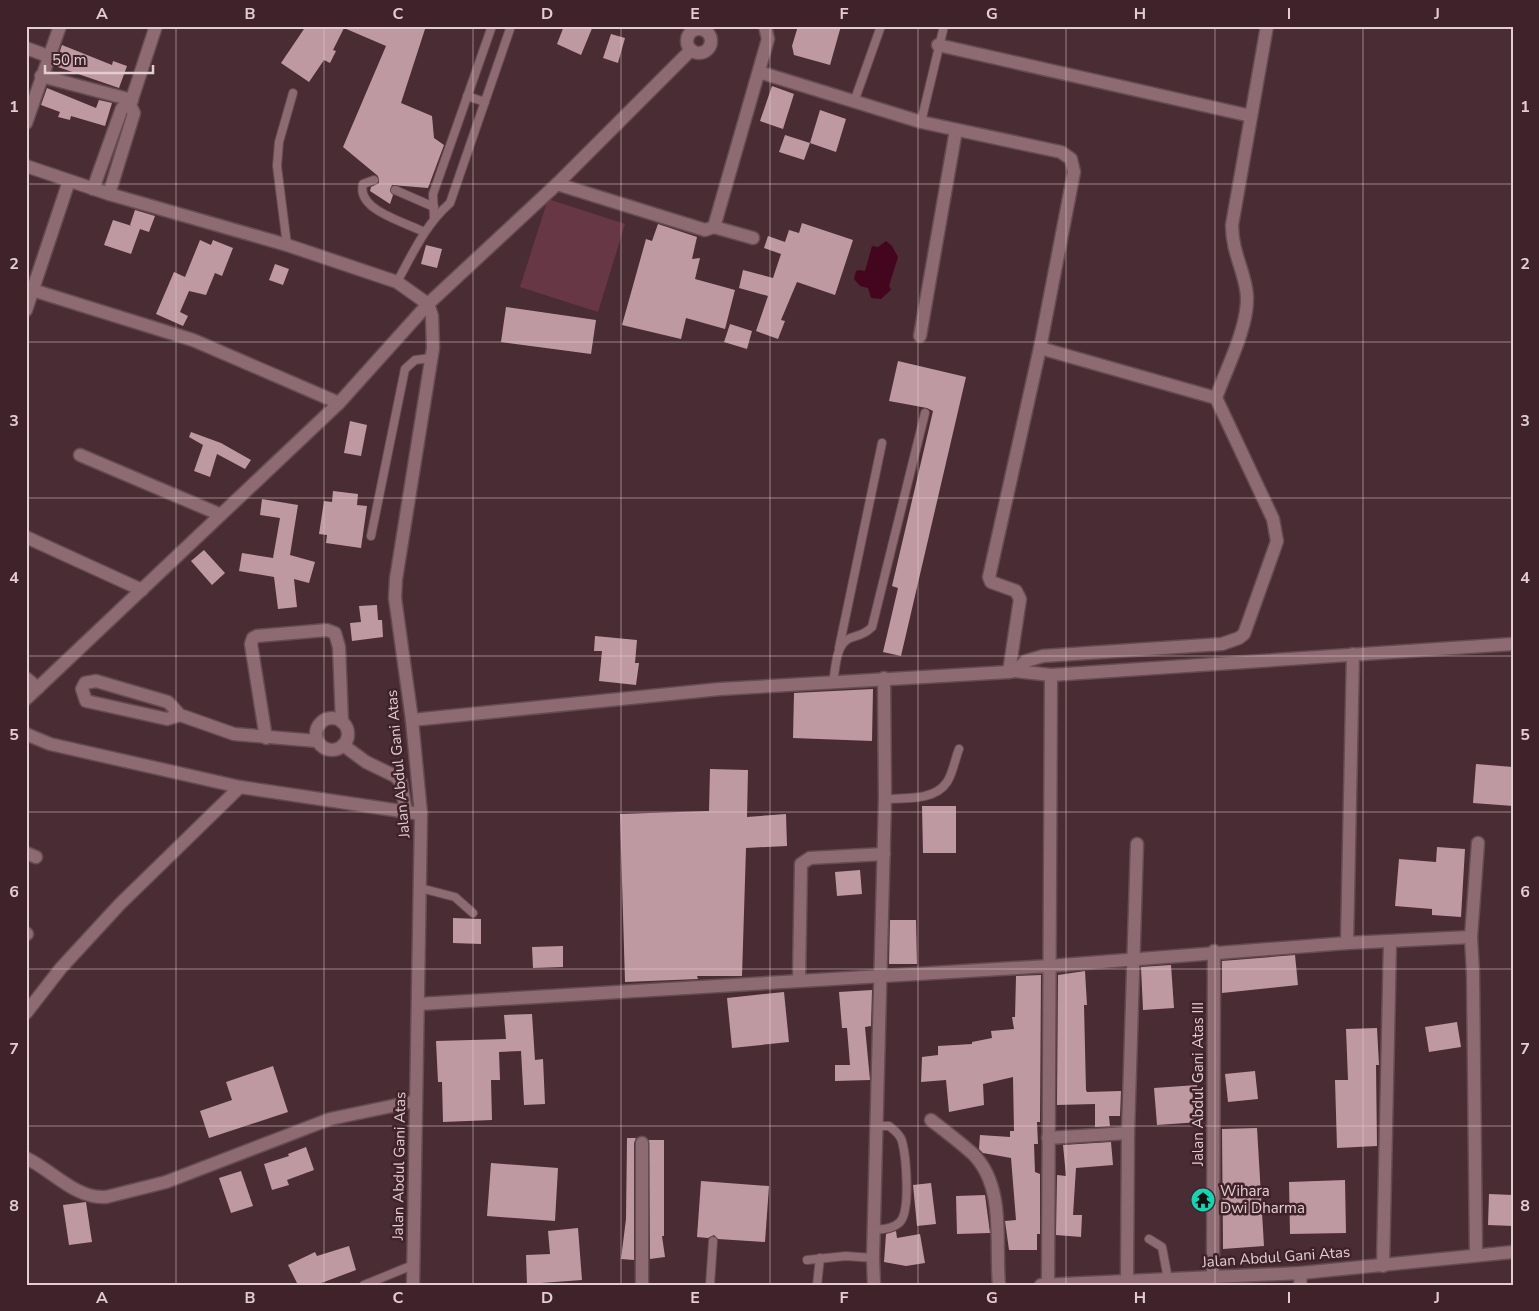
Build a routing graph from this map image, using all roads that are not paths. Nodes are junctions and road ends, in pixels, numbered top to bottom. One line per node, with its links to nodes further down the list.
1 (60, 26): 13 (street)
2 (156, 26): 20 (street)
3 (492, 26): 17 (lane)
4 (511, 26): 18 (lane)
5 (766, 26): 14 (street)
6 (881, 26): 19 (lane)
7 (944, 26): 10 (lane)
8 (1267, 26): 21 (street)
9 (702, 28): 12 (street); 12 (street)
10 (938, 45): 21 (street); 22 (lane)
11 (26, 48): 13 (street)
12 (691, 50): 28 (street)
13 (48, 56): 15 (street)
14 (759, 72): 19 (street); 34 (street)
15 (41, 76): 20 (street); 23 (street)
16 (293, 93): 37 (lane)
17 (467, 96): 18 (lane); 32 (lane)
18 (485, 102): 33 (lane)
19 (854, 102): 22 (street)
20 (131, 103): 29 (street); 31 (street)
21 (1251, 116): 45 (street)
22 (921, 122): 24 (street)
23 (26, 123)
24 (956, 130): 42 (street); 43 (street)
25 (26, 166): 27 (street)
26 (374, 180): 35 (lane)
27 (69, 181): 29 (street); 39 (street)
28 (557, 184): 34 (street); 40 (street)
29 (93, 189): 31 (street)
30 (395, 190): 32 (lane)
31 (109, 194): 37 (street)
32 (434, 207): 33 (lane)
33 (434, 218): 35 (lane)
34 (714, 227): 36 (street)
35 (424, 232): 38 (lane)
36 (753, 238)
37 (287, 245): 38 (street)
38 (397, 282): 40 (street)
39 (30, 289): 41 (street); 46 (street)
40 (428, 304): 44 (street, Jalan Abdul Gani Atas); 46 (street)
41 (26, 310)
42 (920, 336)
43 (1040, 348): 45 (street); 57 (street)
44 (431, 358): 51 (lane); 65 (street, Jalan Abdul Gani Atas)
45 (1216, 398): 57 (street)
46 (339, 403): 50 (street)
47 (925, 412): 55 (lane)
48 (882, 443): 55 (lane)
49 (80, 455): 50 (street)
50 (219, 514): 53 (street)
51 (371, 536)
52 (26, 537): 53 (street)
53 (142, 590): 62 (street)
54 (1513, 644): 56 (street)
55 (838, 652): 61 (lane)
56 (1353, 654): 58 (street); 83 (street)
57 (1012, 671): 58 (street); 60 (street)
58 (1051, 675): 86 (street)
59 (26, 678): 62 (street)
60 (884, 678): 61 (street); 73 (street)
61 (833, 682): 65 (street)
62 (38, 688): 63 (street)
63 (26, 699)
64 (180, 715): 64 (street); 68 (street)
65 (412, 720): 75 (street, Jalan Abdul Gani Atas)
66 (342, 722): 68 (street); 69 (street); 70 (street)
67 (26, 734): 72 (street)
68 (266, 738): 69 (street)
69 (317, 741): 70 (street)
70 (343, 745): 74 (street)
71 (959, 749): 73 (lane)
72 (240, 787): 74 (street); 90 (street)
73 (885, 799): 78 (street)
74 (406, 812): 75 (street)
75 (421, 814): 79 (street, Jalan Abdul Gani Atas)
76 (1137, 844): 85 (street)
77 (1478, 844): 81 (street)
78 (884, 854): 87 (street); 88 (street)
79 (420, 888): 80 (lane); 89 (street, Jalan Abdul Gani Atas)
80 (473, 913)
81 (1471, 937): 82 (street); 102 (street)
82 (1390, 942): 83 (street); 107 (street)
83 (1347, 943): 84 (street)
84 (1214, 951): 85 (street); 108 (street, Jalan Abdul Gani Atas III)
85 (1134, 958): 86 (street); 94 (street)
86 (1049, 966): 87 (street); 95 (street)
87 (880, 975): 88 (street); 93 (street)
88 (799, 980): 89 (street)
89 (419, 1004): 91 (street, Jalan Abdul Gani Atas)
90 (26, 1013)
91 (416, 1101): 97 (street); 106 (street, Jalan Abdul Gani Atas)
92 (931, 1120): 121 (street)
93 (876, 1126): 98 (street); 98 (lane)
94 (1128, 1134): 95 (street); 112 (street)
95 (1048, 1138): 113 (street)
96 (642, 1143): 117 (street)
97 (26, 1158)
98 (874, 1230): 104 (street)
99 (1150, 1239): 109 (lane)
100 (713, 1241): 118 (lane)
101 (1513, 1252): 102 (street, Jalan Abdul Gani Atas)
102 (1476, 1255): 107 (street, Jalan Abdul Gani Atas)
103 (820, 1258): 104 (lane); 105 (lane); 119 (lane)
104 (873, 1258): 120 (street)
105 (807, 1260)
106 (413, 1265): 115 (lane); 116 (street, Jalan Abdul Gani Atas)
107 (1384, 1266): 110 (street, Jalan Abdul Gani Atas)
108 (1213, 1277): 110 (street, Jalan Abdul Gani Atas); 111 (street, Jalan Abdul Gani Atas)
109 (1168, 1279): 111 (street, Jalan Abdul Gani Atas); 112 (street, Jalan Abdul Gani Atas)
110 (1301, 1279)
111 (1195, 1281)
112 (1127, 1282): 114 (street, Jalan Abdul Gani Atas)
113 (1048, 1284): 122 (street, Jalan Abdul Gani Atas); 123 (street, Jalan Abdul Gani Atas)
114 (1076, 1284): 123 (street, Jalan Abdul Gani Atas)
115 (364, 1285)
116 (413, 1285)
117 (642, 1285)
118 (710, 1285)
119 (817, 1285)
120 (874, 1285)
121 (1000, 1285)
122 (1041, 1285)
123 (1064, 1285)

